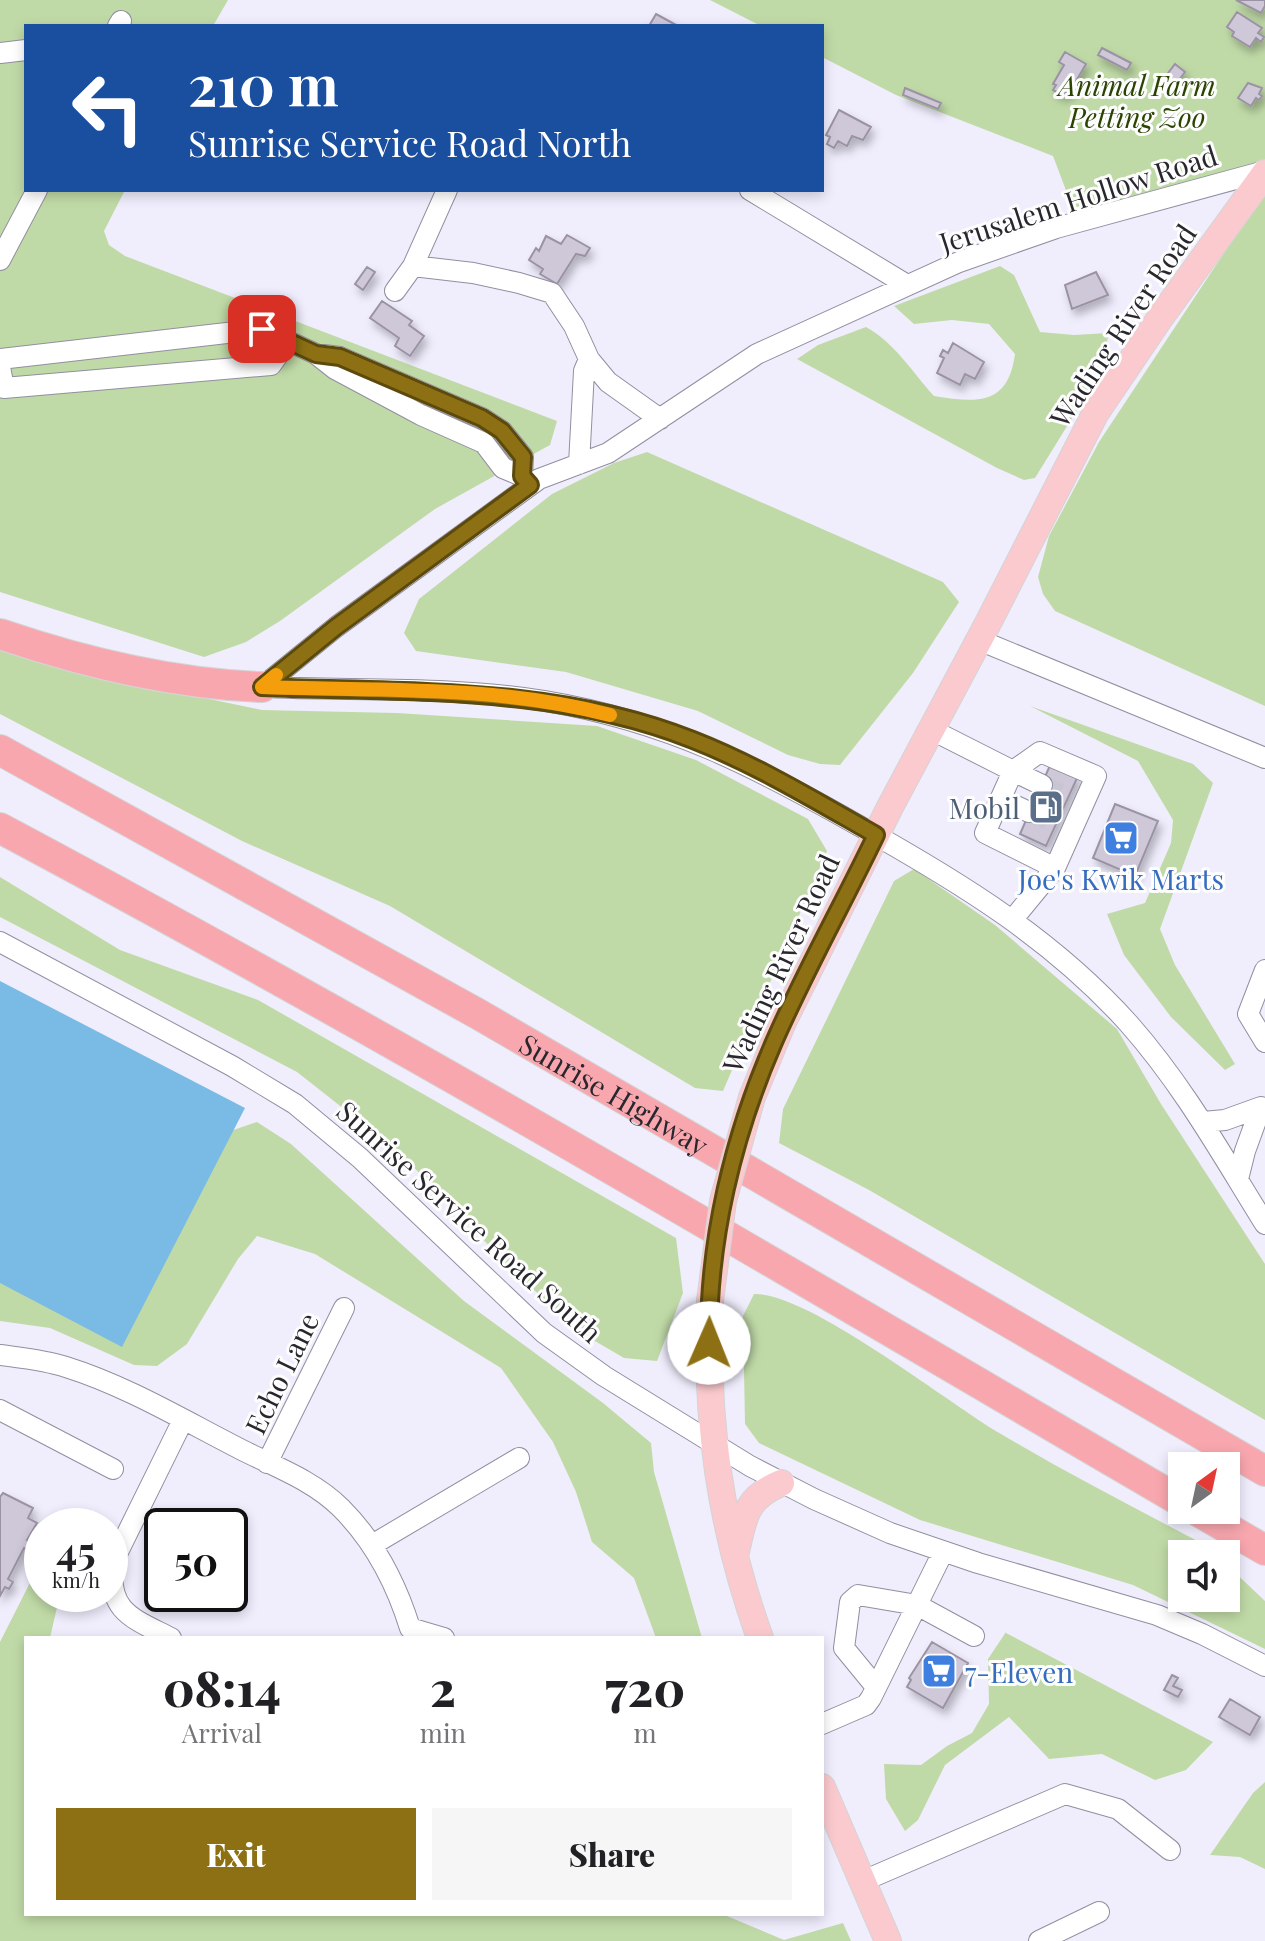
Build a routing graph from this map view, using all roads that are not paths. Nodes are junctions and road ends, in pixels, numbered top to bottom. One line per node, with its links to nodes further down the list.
1 (24, 50): 2 (street)
2 (0, 53)
3 (1265, 172): 9 (street, Jerusalem Hollow Road); 20 (main road, Wading River Road)
4 (36, 192): 7 (street)
5 (446, 192): 8 (street)
6 (753, 192): 9 (street)
7 (0, 260)
8 (413, 266): 10 (street); 13 (street)
9 (907, 285): 16 (street, Jerusalem Hollow Road)
10 (395, 291)
11 (288, 341): 12 (street); 15 (street); 18 (street)
12 (0, 359)
13 (589, 359): 16 (street); 17 (street)
14 (0, 367): 15 (street)
15 (2, 388)
16 (660, 419): 17 (street, Jerusalem Hollow Road)
17 (579, 464): 18 (street, Jerusalem Hollow Road)
18 (526, 480): 21 (street, Jerusalem Hollow Road)
19 (0, 634): 21 (highway)
20 (979, 640): 22 (main road, Wading River Road); 24 (street)
21 (262, 687): 30 (street)
22 (930, 729): 25 (street); 30 (main road, Wading River Road)
23 (0, 750): 48 (highway, Sunrise Highway)
24 (1265, 758)
25 (1013, 771): 26 (street); 27 (street); 31 (street)
26 (1042, 785)
27 (1001, 799): 28 (street); 31 (street)
28 (1029, 812)
29 (0, 828): 50 (highway)
30 (876, 835): 32 (street); 44 (main road, Wading River Road, bridge)
31 (1055, 868): 32 (street)
32 (1013, 919): 37 (street)
33 (0, 942): 44 (street, Sunrise Service Road South)
34 (1265, 970): 35 (street)
35 (1265, 1042)
36 (1263, 1103): 37 (street); 38 (street)
37 (1203, 1122): 38 (street)
38 (1238, 1179): 39 (street)
39 (1265, 1224)
40 (344, 1308): 46 (street, Echo Lane)
41 (0, 1355): 43 (street, Echo Lane)
42 (0, 1410): 47 (street)
43 (183, 1420): 46 (street, Echo Lane); 58 (street)
44 (714, 1444): 49 (street, Sunrise Service Road South); 55 (main road, Wading River Road)
45 (519, 1458): 52 (street)
46 (267, 1463): 52 (street, Echo Lane)
47 (113, 1469)
48 (1265, 1471)
49 (781, 1483): 54 (street, Sunrise Service Road South); 55 (main road)
50 (1168, 1494)
51 (1220, 1524): 53 (highway)
52 (372, 1545): 57 (street, Echo Lane)
53 (1265, 1550)
54 (943, 1552): 56 (street); 62 (street, Sunrise Service Road South)
55 (734, 1560): 60 (main road, Wading River Road)
56 (917, 1605): 61 (street); 63 (street); 63 (street)
57 (410, 1633): 59 (street, Echo Lane)
58 (167, 1636)
59 (430, 1636)
60 (759, 1636)
61 (974, 1636)
62 (1265, 1666)
63 (876, 1687): 64 (street)
64 (824, 1723)
65 (824, 1792): 67 (main road)
66 (1170, 1850): 67 (street)
67 (863, 1881): 69 (main road)
68 (1099, 1912): 70 (street)
69 (888, 1941)
70 (1039, 1941)

